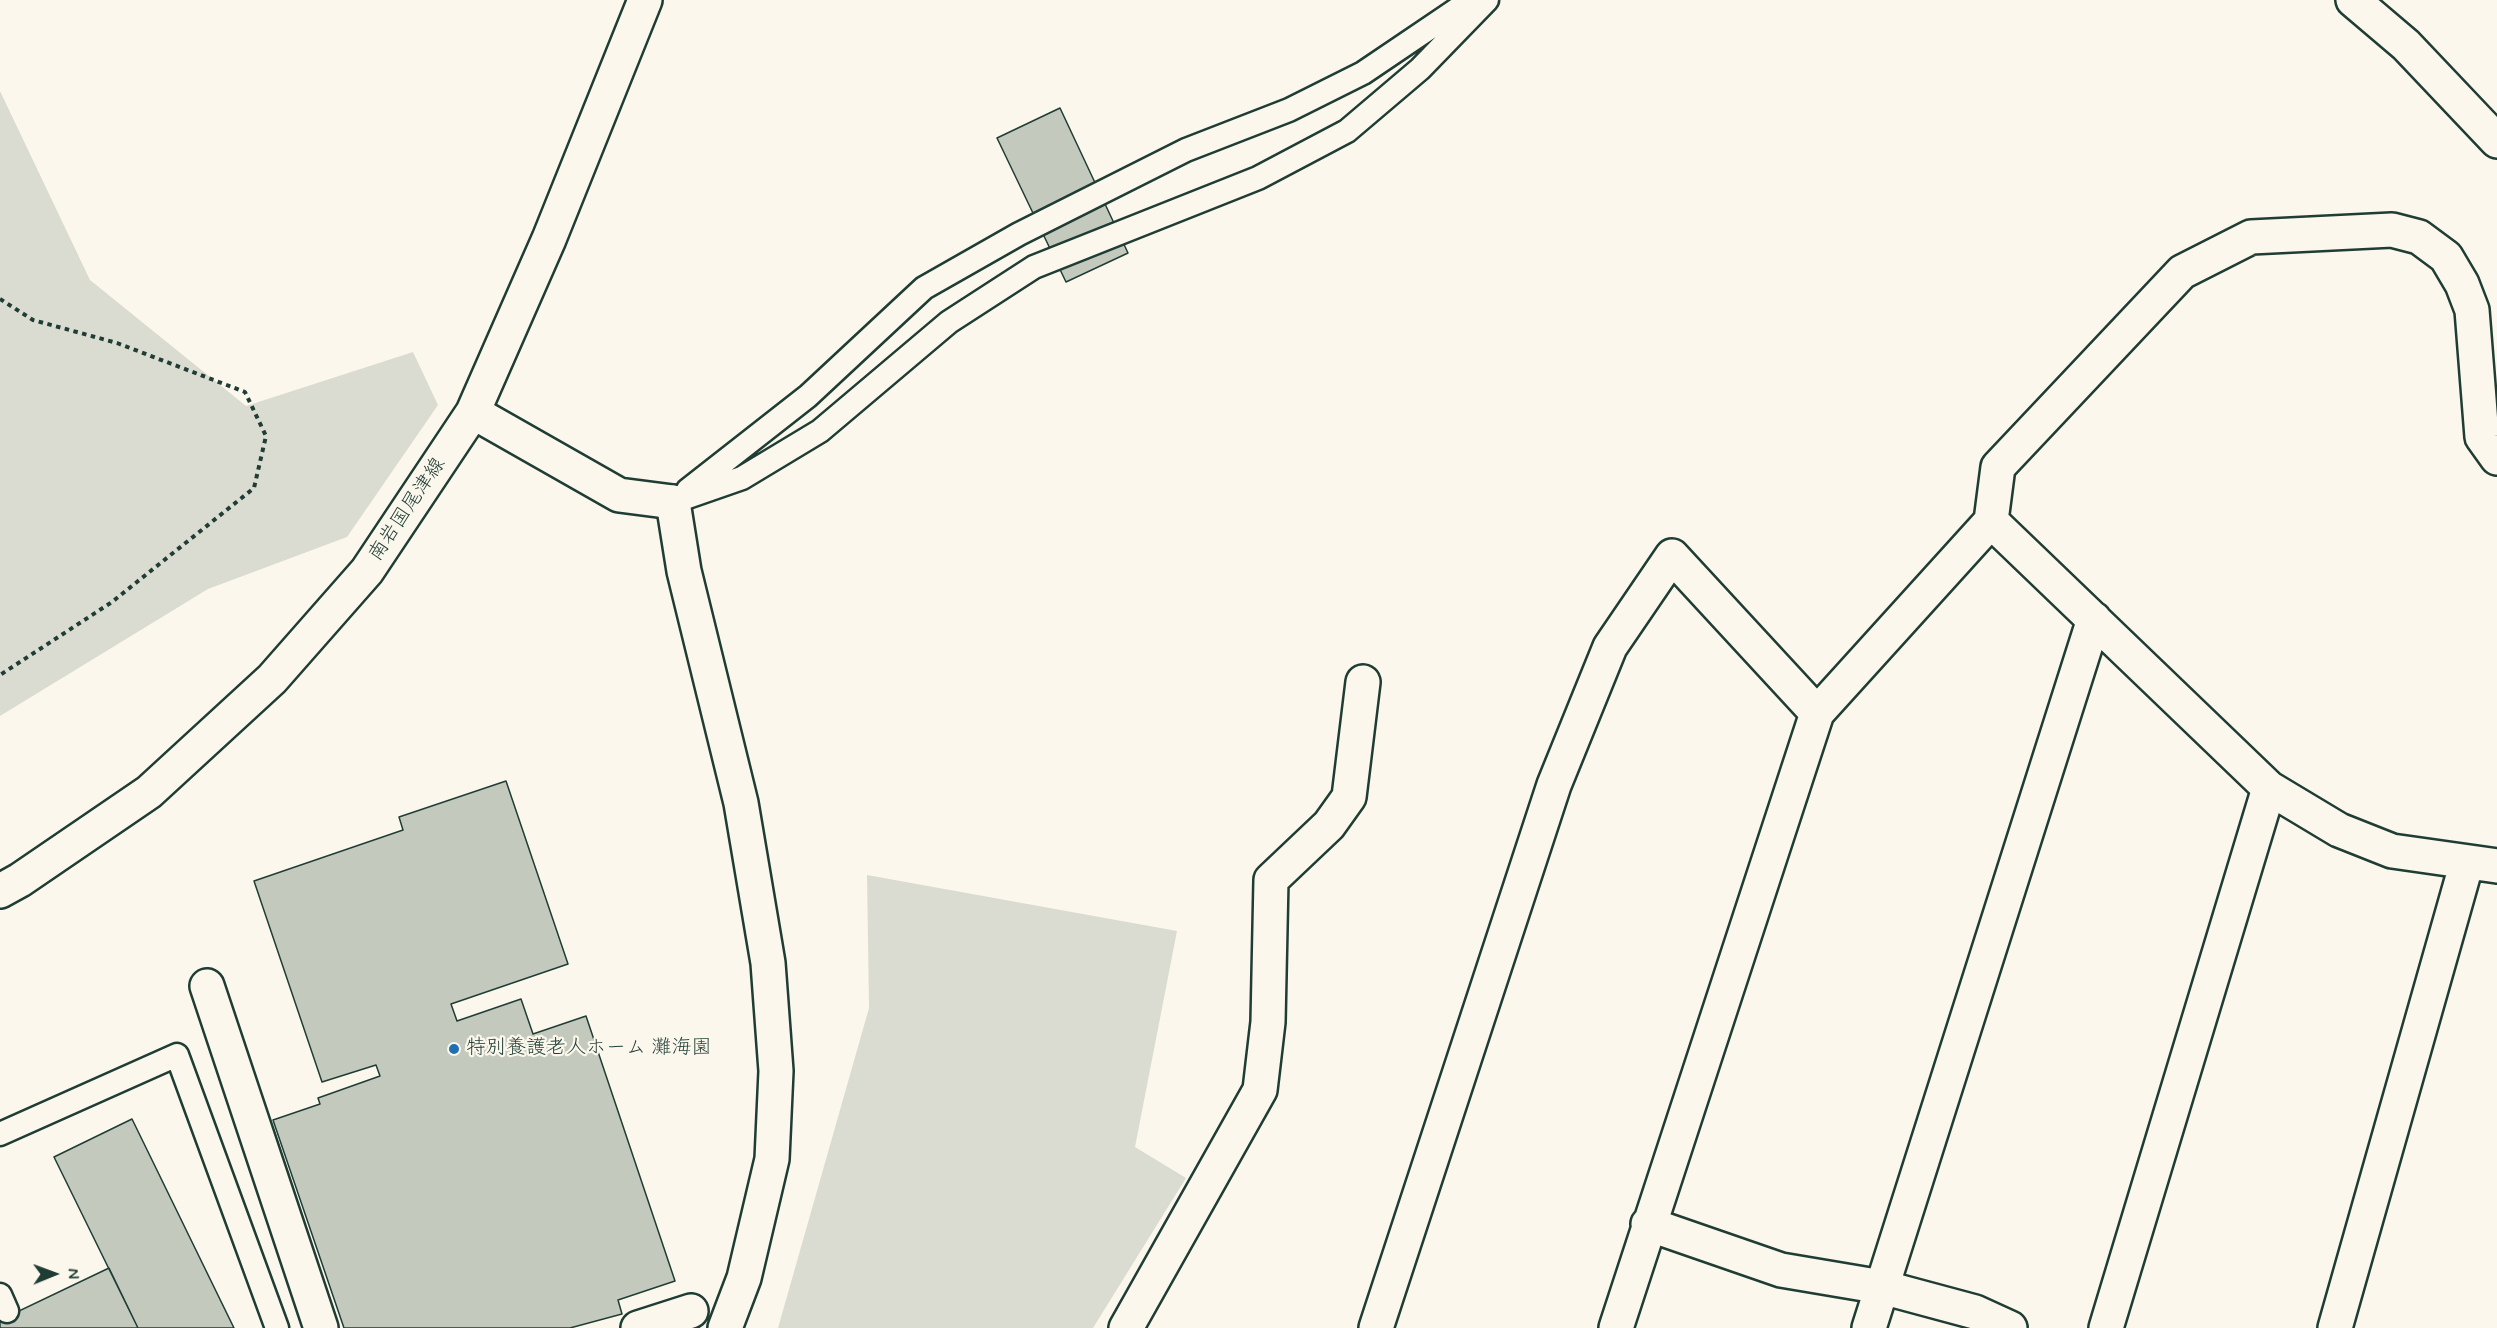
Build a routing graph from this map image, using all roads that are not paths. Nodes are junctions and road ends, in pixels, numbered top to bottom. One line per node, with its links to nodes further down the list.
1 (645, 0): 6 (street, 南岩国尾津線)
2 (1471, 0): 8 (lane)
3 (1486, 0): 8 (lane)
4 (2353, 0): 5 (street)
5 (2497, 141)
6 (473, 412): 8 (street); 15 (street, 南岩国尾津線)
7 (2497, 458): 9 (street)
8 (673, 502): 24 (street)
9 (1991, 520): 10 (street); 12 (street)
10 (2094, 619): 13 (street); 19 (street)
11 (1363, 682): 25 (street)
12 (1817, 713): 18 (street); 26 (street)
13 (2269, 788): 14 (street); 30 (street)
14 (2482, 864): 31 (street)
15 (0, 891)
16 (207, 986): 22 (street)
17 (0, 1134): 21 (lane)
18 (1648, 1224): 19 (street); 27 (street)
19 (1882, 1287): 28 (street); 29 (street)
20 (691, 1311): 23 (street)
21 (277, 1328)
22 (321, 1328)
23 (638, 1328)
24 (725, 1328)
25 (1126, 1328)
26 (1376, 1328)
27 (1616, 1328)
28 (1869, 1328)
29 (2010, 1328)
30 (2106, 1328)
31 (2335, 1328)

